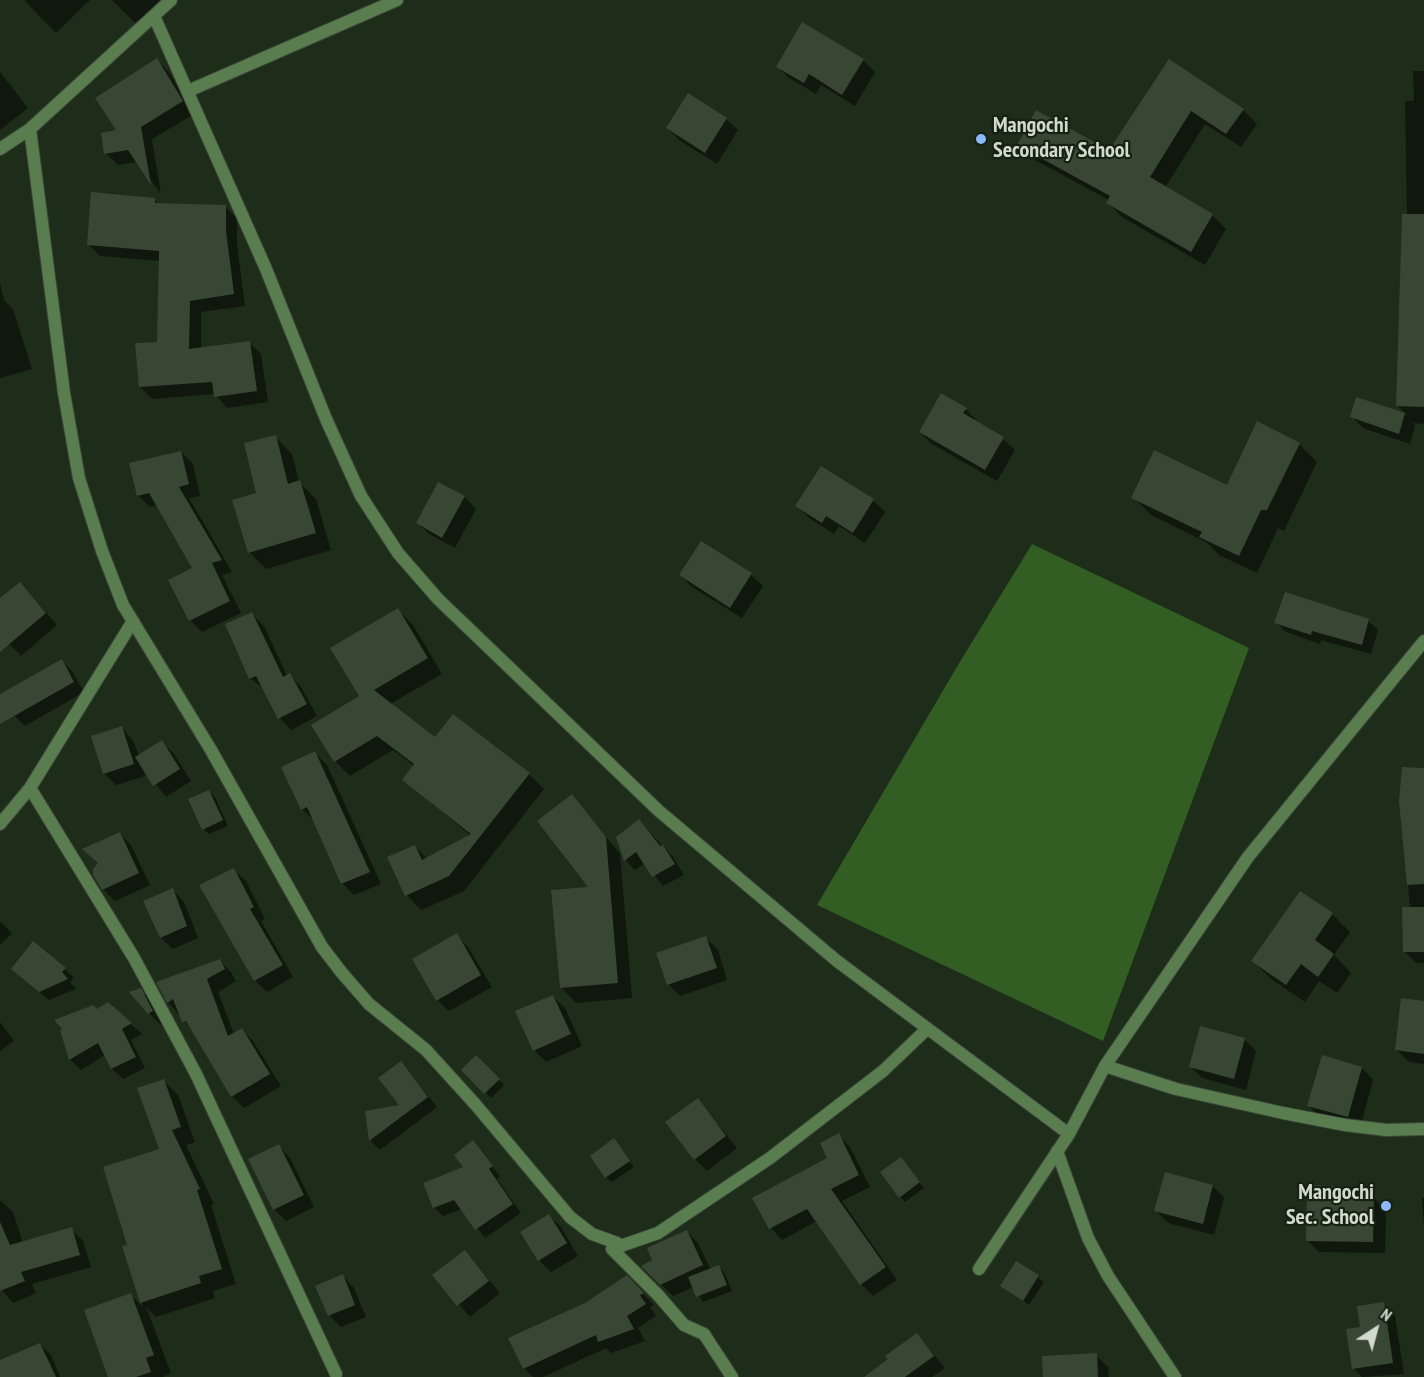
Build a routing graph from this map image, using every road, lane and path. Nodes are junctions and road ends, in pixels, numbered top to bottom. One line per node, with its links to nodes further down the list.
1 (171, 0): 3 (street)
2 (397, 0): 4 (street)
3 (154, 16): 4 (street); 5 (street)
4 (188, 91): 11 (street)
5 (30, 129): 6 (street); 7 (street)
6 (0, 149)
7 (133, 621): 9 (street); 16 (street)
8 (1424, 641): 12 (street)
9 (30, 788): 10 (street); 18 (street)
10 (0, 824)
11 (927, 1029): 14 (street); 16 (street)
12 (1105, 1066): 13 (street); 14 (street)
13 (1424, 1129)
14 (1069, 1134): 15 (street)
15 (1057, 1151): 17 (street); 20 (street)
16 (612, 1249): 19 (street)
17 (979, 1269)
18 (336, 1374)
19 (732, 1377)
20 (1175, 1377)

